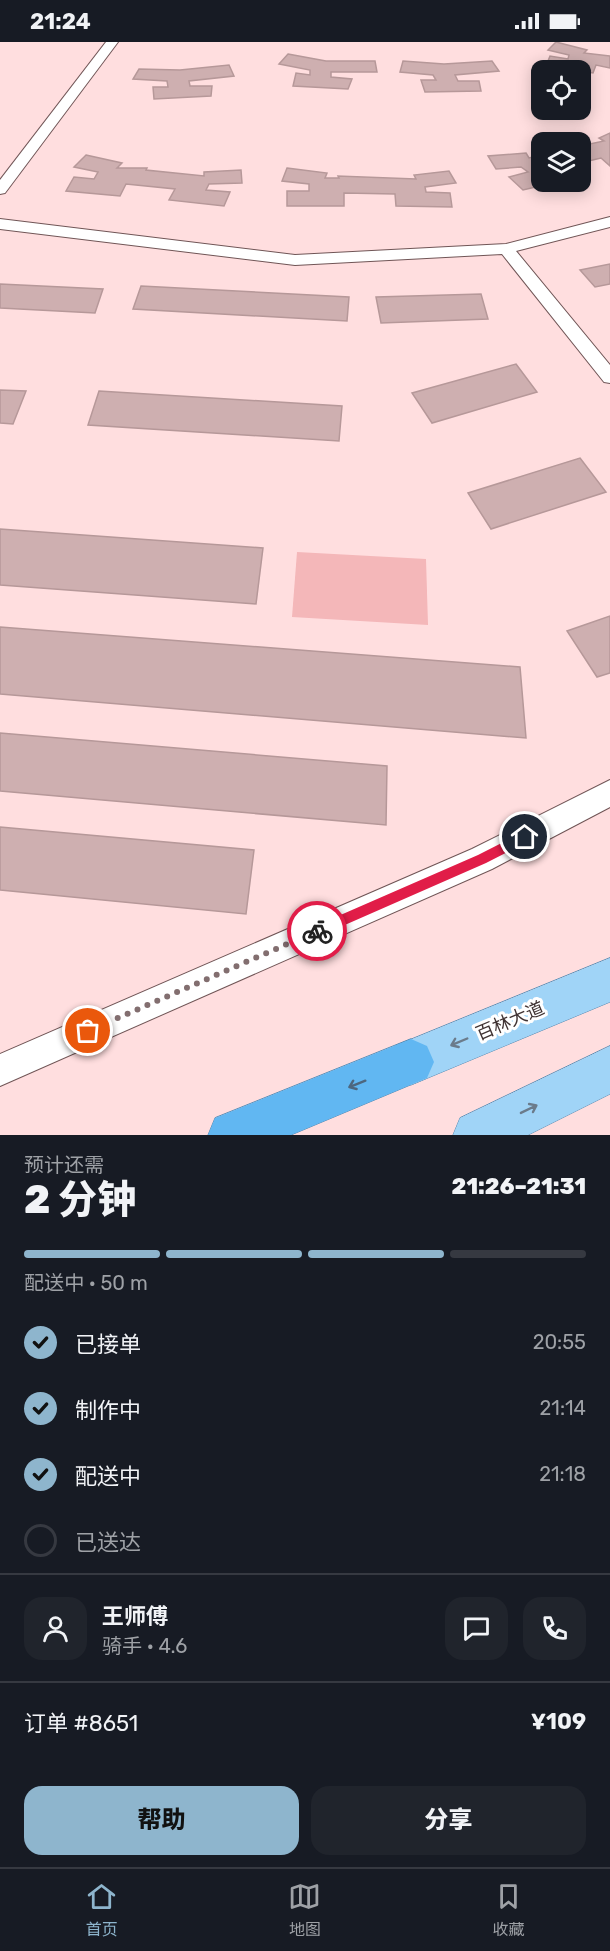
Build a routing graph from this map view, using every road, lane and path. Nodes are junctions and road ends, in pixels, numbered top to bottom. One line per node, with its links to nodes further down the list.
1 (112, 42): 2 (street)
2 (0, 190)
3 (610, 222): 5 (street)
4 (0, 224): 5 (street)
5 (506, 249): 6 (street)
6 (610, 377)
7 (610, 794): 10 (street)
8 (610, 980): 9 (main road, 百林大道, one-way to 9)
9 (411, 1062): 12 (highway, one-way to 12)
10 (0, 1070)
11 (610, 1070): 13 (main road, one-way to 11)
12 (232, 1135)
13 (477, 1135)

